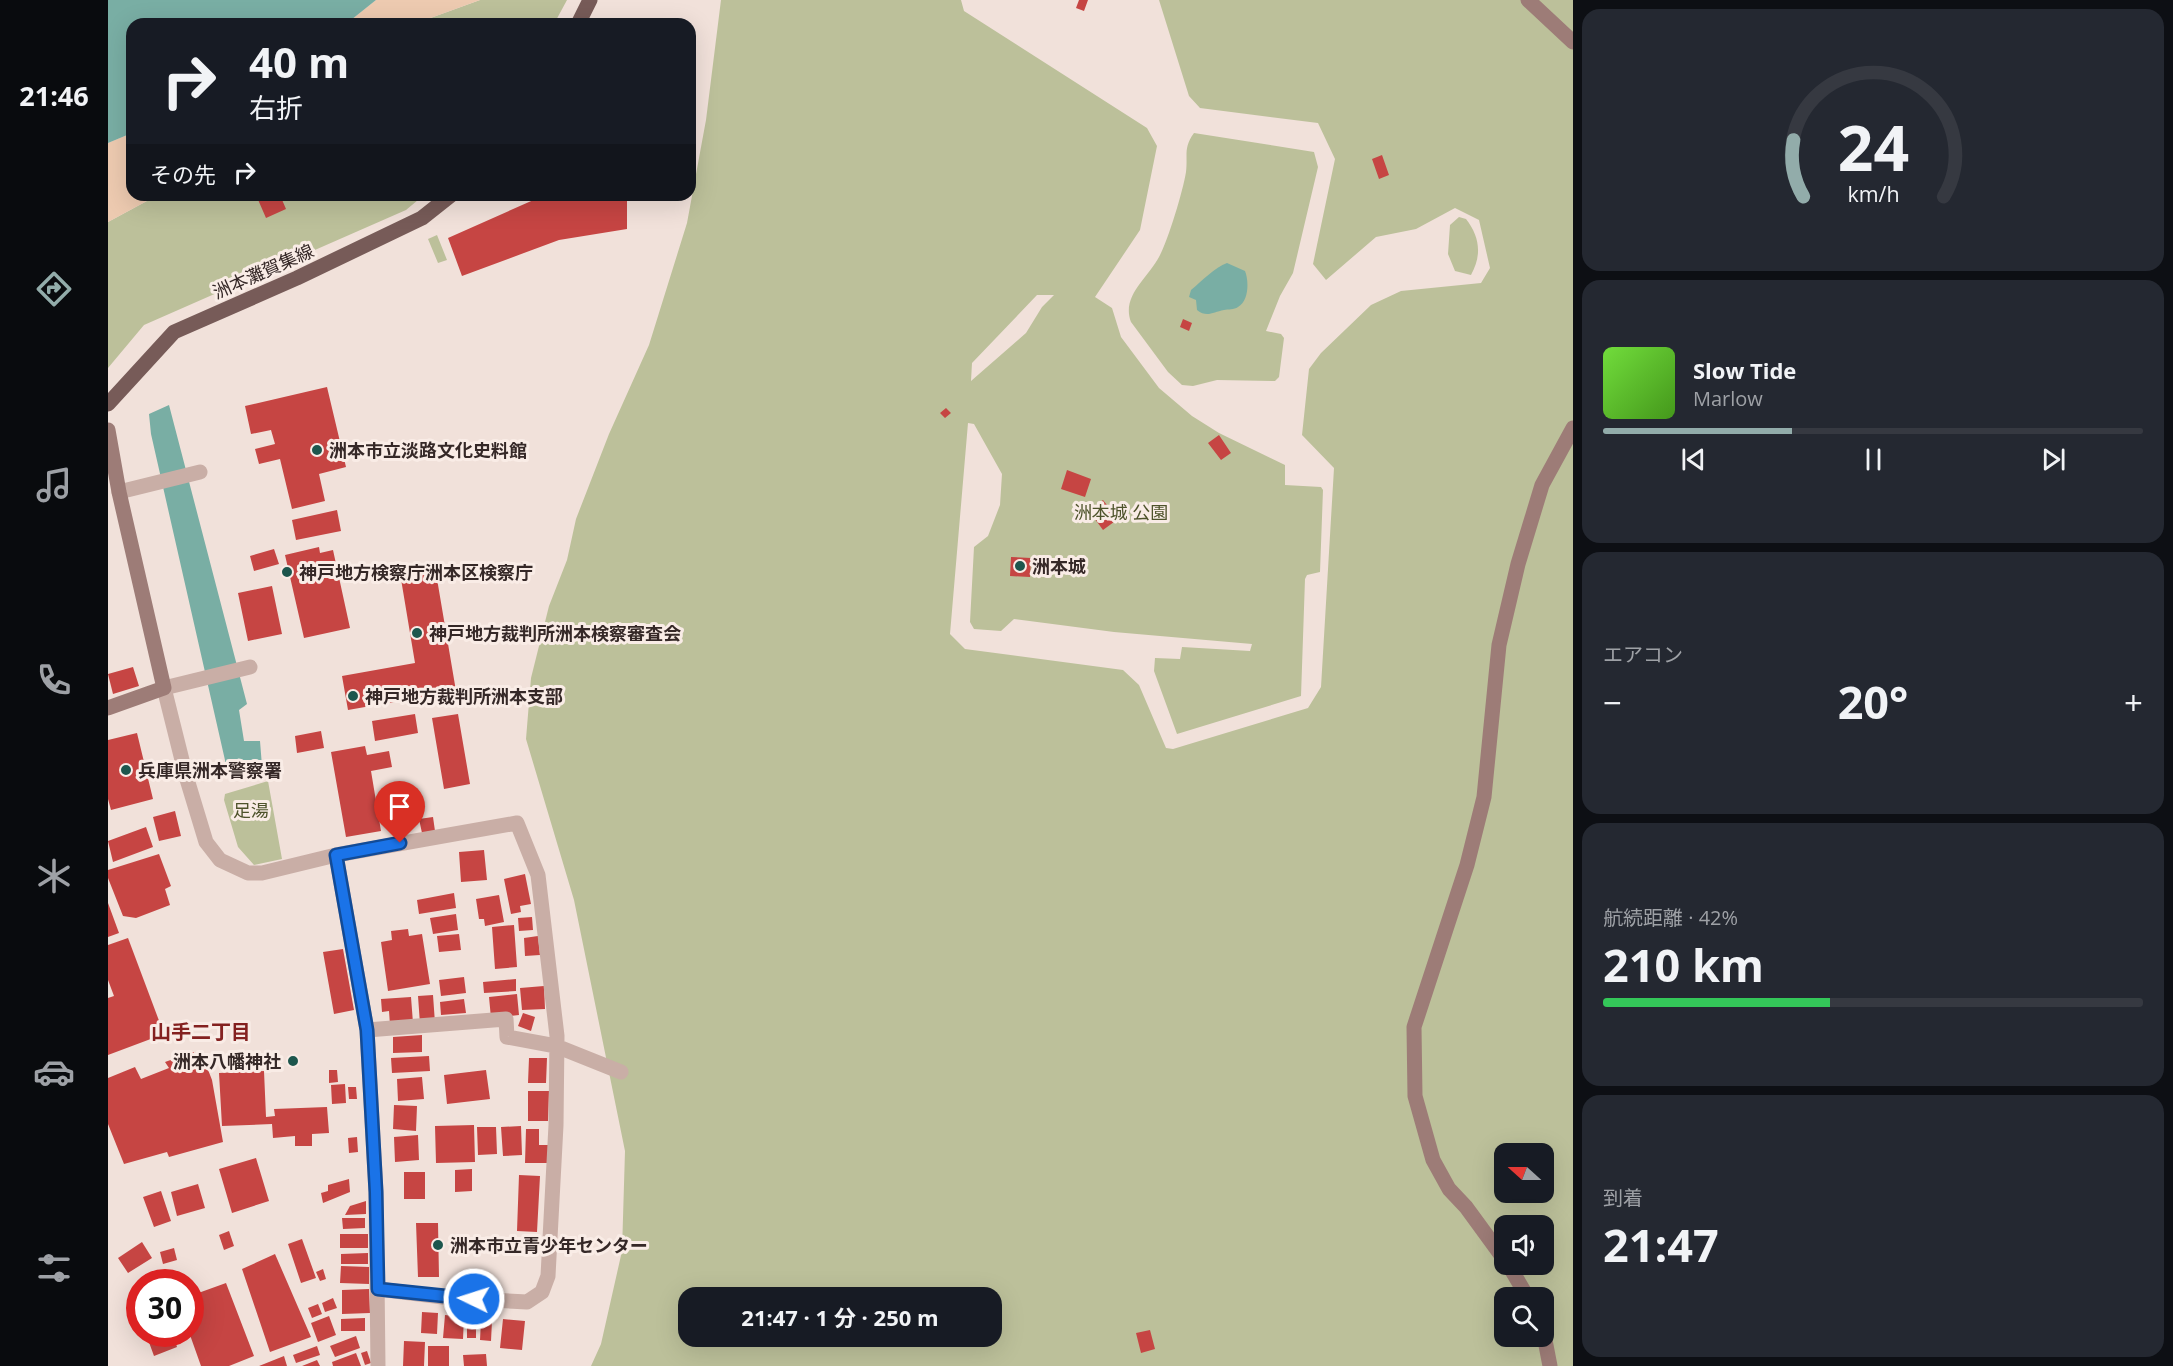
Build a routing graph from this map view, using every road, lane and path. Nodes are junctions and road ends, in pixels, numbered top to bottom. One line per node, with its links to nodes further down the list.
1 (590, 0): 3 (main road)
2 (1528, 0): 4 (street)
3 (581, 18)
4 (1573, 42)
5 (443, 201): 6 (main road, 洲本灘賀集線)
6 (108, 404)
7 (1573, 428): 18 (street)
8 (108, 430): 10 (street)
9 (200, 472): 10 (street)
10 (119, 492): 12 (street)
11 (250, 667): 12 (street)
12 (164, 688): 13 (street); 14 (street)
13 (108, 708)
14 (336, 855): 15 (street); 16 (street)
15 (367, 1030): 16 (street); 19 (street)
16 (556, 1046): 17 (street); 19 (street)
17 (621, 1072)
18 (1494, 1245)
19 (378, 1289): 21 (street)
20 (1546, 1347): 22 (street)
21 (378, 1366)
22 (1550, 1366)

